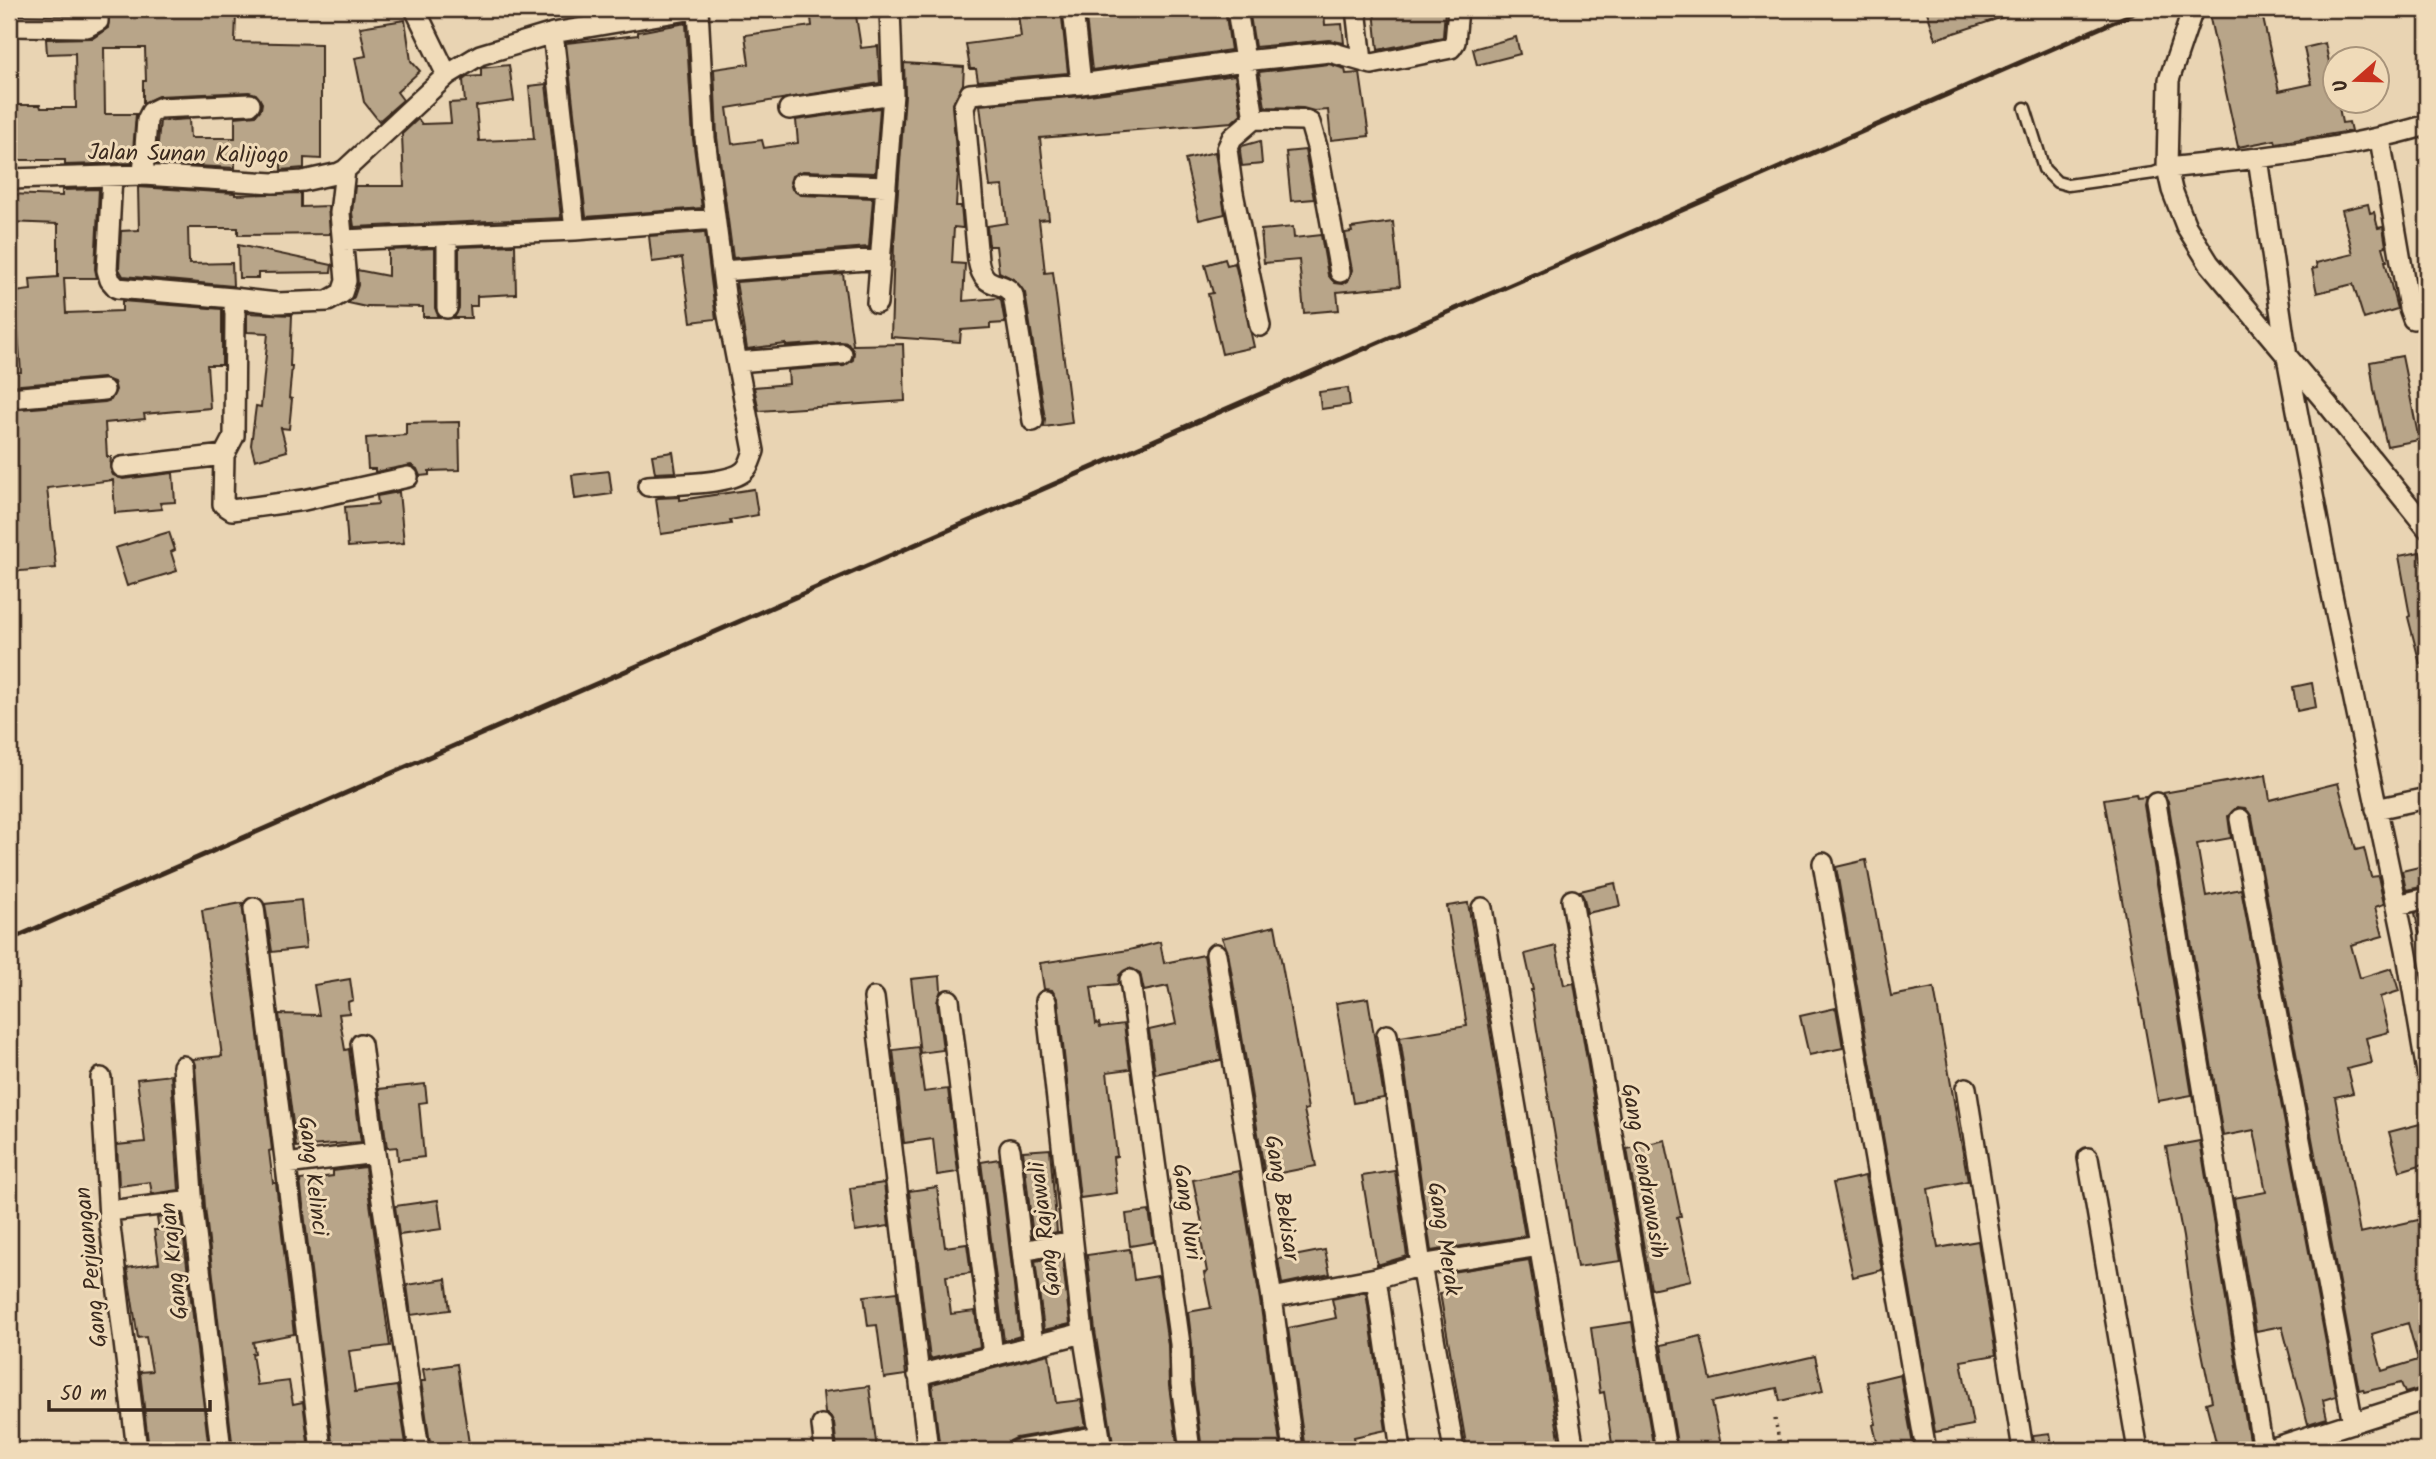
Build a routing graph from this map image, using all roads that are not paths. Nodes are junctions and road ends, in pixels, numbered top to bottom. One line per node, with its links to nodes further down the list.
1 (98, 9): 10 (street)
2 (415, 9): 14 (street)
3 (696, 9): 11 (street, Jalan Sunan Kalijogo); 31 (street)
4 (890, 9): 16 (street)
5 (1073, 9): 15 (street)
6 (1237, 9): 12 (street)
7 (1356, 9): 13 (street)
8 (1458, 9): 13 (street)
9 (2193, 9): 24 (street)
10 (9, 26)
11 (553, 33): 14 (street, Jalan Sunan Kalijogo); 32 (street)
12 (1244, 61): 13 (street); 15 (street); 20 (street)
13 (1362, 61)
14 (447, 75): 25 (street, Jalan Sunan Kalijogo)
15 (1081, 84): 48 (street)
16 (893, 94): 18 (street); 30 (street)
17 (250, 104): 26 (street)
18 (789, 108)
19 (2025, 108): 24 (lane)
20 (1254, 119): 37 (street); 42 (street)
21 (2427, 125): 22 (street)
22 (2380, 139): 23 (street); 41 (street)
23 (2258, 159): 24 (street); 44 (street)
24 (2167, 169): 44 (street)
25 (345, 170): 26 (street, Jalan Sunan Kalijogo); 34 (street)
26 (143, 175): 27 (street, Jalan Sunan Kalijogo)
27 (112, 176): 28 (street, Jalan Sunan Kalijogo); 38 (street)
28 (9, 179)
29 (802, 183): 30 (street)
30 (886, 186): 35 (street)
31 (715, 219): 32 (street); 36 (street)
32 (575, 230): 33 (street)
33 (447, 235): 34 (street); 40 (street)
34 (343, 240): 38 (street)
35 (880, 259): 36 (street); 39 (street)
36 (722, 271): 45 (street)
37 (1340, 272)
38 (233, 298): 49 (street)
39 (877, 303)
40 (447, 308)
41 (2413, 319)
42 (1260, 326)
43 (842, 354): 45 (street)
44 (2287, 357): 53 (street); 56 (street)
45 (737, 362): 52 (street)
46 (104, 390): 47 (street)
47 (9, 398)
48 (1033, 421)
49 (224, 455): 50 (street); 51 (street)
50 (122, 467)
51 (408, 477)
52 (648, 486)
53 (2427, 528)
54 (2427, 798): 56 (street)
55 (2156, 803): 112 (street)
56 (2376, 809): 61 (street)
57 (2240, 819): 93 (street)
58 (1823, 863): 109 (street)
59 (2427, 898): 61 (street)
60 (1572, 900): 108 (street, Gang Cendrawasih)
61 (2397, 905): 69 (street)
62 (254, 908): 79 (street, Gang Kelinci)
63 (1482, 908): 83 (street)
64 (1216, 954): 87 (street, Gang Bekisar)
65 (1130, 980): 103 (street, Gang Nuri)
66 (874, 998): 91 (street)
67 (949, 1000): 90 (street)
68 (1046, 1001): 82 (street, Gang Rajawali)
69 (2422, 1009): 73 (street)
70 (1387, 1035): 85 (street, Gang Merak)
71 (361, 1044): 77 (street)
72 (183, 1066): 80 (street, Gang Krajan)
73 (2427, 1072)
74 (101, 1078): 81 (street, Gang Perjuangan)
75 (1966, 1088): 110 (street)
76 (1010, 1149): 84 (street)
77 (375, 1153): 79 (street); 99 (street)
78 (2088, 1158): 111 (street)
79 (285, 1164): 98 (street, Gang Kelinci)
80 (193, 1201): 81 (street); 97 (street, Gang Krajan)
81 (109, 1211): 96 (street, Gang Perjuangan)
82 (1072, 1241): 84 (street); 88 (street, Gang Rajawali)
83 (1539, 1246): 85 (street); 107 (street)
84 (1023, 1251): 89 (street)
85 (1421, 1265): 86 (street); 106 (street, Gang Merak)
86 (1377, 1278): 87 (street); 105 (street)
87 (1272, 1298): 104 (street, Gang Bekisar)
88 (1083, 1333): 89 (street); 95 (street, Gang Rajawali)
89 (1032, 1345): 90 (street)
90 (993, 1355): 91 (street)
91 (918, 1375): 101 (street)
92 (2427, 1399): 93 (street)
93 (2353, 1423): 112 (street)
94 (822, 1424): 100 (street)
95 (1101, 1443): 102 (street)
96 (137, 1450)
97 (221, 1450)
98 (321, 1450)
99 (419, 1450)
100 (825, 1450)
101 (928, 1450)
102 (1018, 1450)
103 (1191, 1450)
104 (1293, 1450)
105 (1401, 1450)
106 (1454, 1450)
107 (1574, 1450)
108 (1666, 1450)
109 (1926, 1450)
110 (2023, 1450)
111 (2138, 1450)
112 (2265, 1450)

